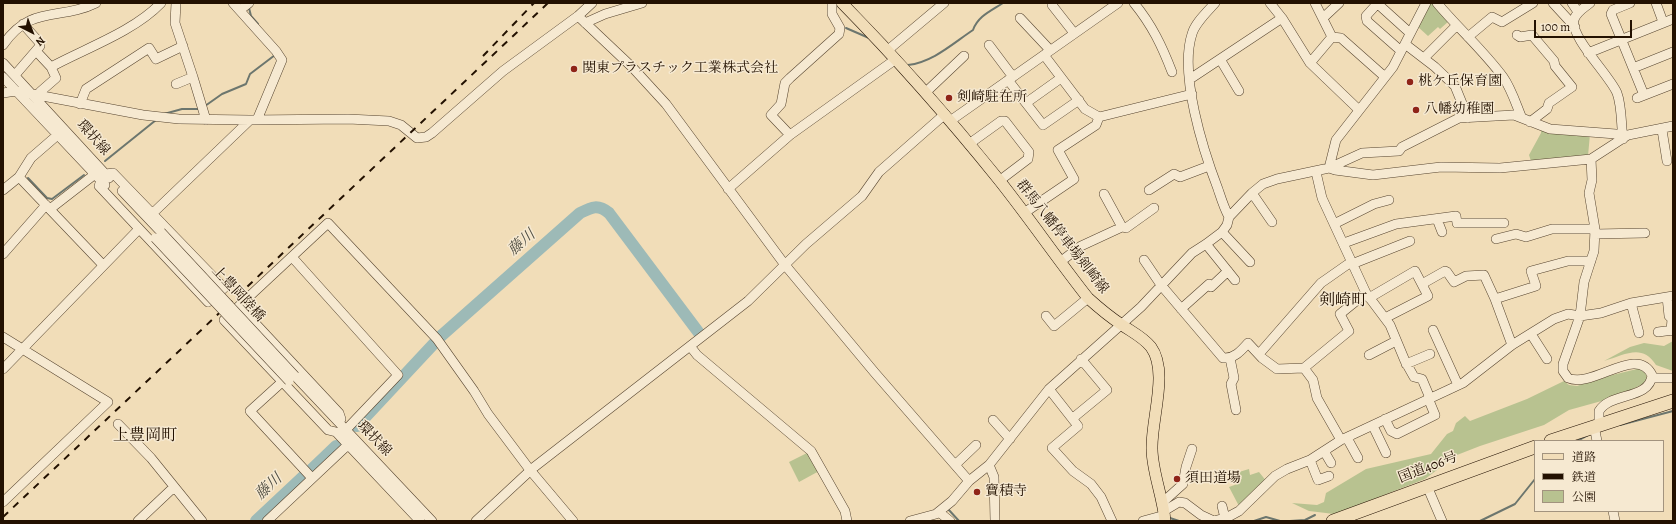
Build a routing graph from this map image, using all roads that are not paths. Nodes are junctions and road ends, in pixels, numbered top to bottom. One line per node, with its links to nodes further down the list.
1 (96, 3): 35 (street)
2 (160, 3): 59 (street)
3 (176, 3): 46 (street)
4 (233, 3): 26 (street)
5 (249, 3): 26 (street)
6 (592, 3): 28 (street)
7 (642, 3): 34 (street)
8 (832, 3): 91 (street)
9 (842, 3): 48 (main road, 群馬八幡停車場剣崎線)
10 (944, 3): 48 (street)
11 (1118, 3): 38 (street)
12 (1134, 3): 61 (street)
13 (1215, 3): 68 (street)
14 (1270, 3): 30 (street)
15 (1315, 3): 31 (street)
16 (1339, 3): 31 (street)
17 (1426, 3): 39 (street)
18 (1437, 3): 36 (street)
19 (1533, 3): 42 (street)
20 (1553, 3): 37 (street)
21 (1572, 3): 27 (street)
22 (1590, 3): 27 (street)
23 (1630, 3): 43 (street)
24 (1656, 3): 33 (street)
25 (1052, 5): 38 (street)
26 (240, 10): 86 (street)
27 (1578, 12): 37 (street)
28 (578, 16): 34 (street); 86 (street)
29 (1020, 18): 51 (street)
30 (1282, 18): 56 (street); 58 (street)
31 (1323, 18): 41 (street)
32 (1673, 19): 33 (street)
33 (1663, 22): 43 (street)
34 (585, 23): 103 (street)
35 (23, 24): 44 (street); 49 (street)
36 (1456, 26): 42 (street); 54 (street)
37 (1575, 28): 52 (street)
38 (1074, 33): 51 (street)
39 (1410, 33): 47 (street); 47 (street)
40 (1517, 35): 87 (street)
41 (1332, 37): 58 (street); 67 (street)
42 (1468, 37): 81 (street)
43 (1621, 40): 52 (street); 60 (street)
44 (3, 45)
45 (988, 45): 65 (street)
46 (183, 46): 64 (street); 79 (street)
47 (1403, 48): 54 (street); 67 (street)
48 (888, 50): 55 (main road, 群馬八幡停車場剣崎線)
49 (36, 51): 59 (street); 62 (street)
50 (1673, 52): 60 (street)
51 (1047, 53): 65 (street); 66 (street)
52 (1588, 53): 93 (street)
53 (964, 56): 73 (street)
54 (1424, 58): 84 (street)
55 (896, 59): 73 (main road, 群馬八幡停車場剣崎線); 91 (street)
56 (1220, 59): 68 (street); 71 (street)
57 (3, 63): 62 (street, 環状線)
58 (1310, 63): 80 (street)
59 (51, 67): 76 (street)
60 (1633, 68): 70 (street)
61 (1172, 72)
62 (15, 75): 76 (street, 環状線)
63 (3, 77): 72 (street, 環状線)
64 (193, 77): 69 (street); 85 (street)
65 (1010, 78): 78 (street); 82 (street)
66 (1061, 78): 77 (street); 78 (street)
67 (1385, 78): 80 (street)
68 (1190, 79): 75 (street)
69 (176, 84)
70 (1673, 84)
71 (1239, 90)
72 (16, 91): 74 (street); 76 (street); 92 (street, 環状線)
73 (926, 92): 82 (main road, 群馬八幡停車場剣崎線)
74 (3, 93)
75 (1192, 94): 83 (street); 97 (street)
76 (38, 96): 79 (street); 89 (street, 環状線)
77 (1079, 100): 78 (street); 83 (street)
78 (1026, 103)
79 (80, 104): 85 (street)
80 (1359, 110): 98 (street)
81 (1521, 116): 84 (street); 87 (street)
82 (948, 117): 94 (main road, 群馬八幡停車場剣崎線); 137 (street)
83 (1099, 117): 112 (street)
84 (1468, 118): 98 (street)
85 (206, 120): 86 (street)
86 (254, 120): 111 (street)
87 (1530, 122): 93 (street)
88 (1673, 126): 90 (street)
89 (66, 129): 92 (street); 100 (street, 環状線)
90 (1662, 130): 93 (street); 96 (street)
91 (790, 135): 103 (street)
92 (57, 136): 100 (street, 環状線); 101 (street)
93 (1623, 138): 95 (street)
94 (969, 144): 102 (main road, 群馬八幡停車場剣崎線); 102 (street)
95 (1591, 159): 98 (street); 120 (street)
96 (1667, 161)
97 (1209, 166): 105 (street); 113 (street)
98 (1330, 168): 99 (street)
99 (1316, 172): 106 (street); 117 (street)
100 (101, 175): 109 (street); 111 (street); 119 (street); 124 (street, 環状線)
101 (19, 177): 104 (street); 109 (street)
102 (999, 180): 112 (main road, 群馬八幡停車場剣崎線)
103 (728, 189): 137 (street)
104 (3, 190)
105 (1149, 190)
106 (1252, 192): 113 (street); 115 (street)
107 (1104, 194): 118 (street)
108 (1389, 200): 117 (street)
109 (48, 207): 129 (street); 136 (street)
110 (1154, 208): 118 (street)
111 (152, 213): 119 (street)
112 (1024, 213): 133 (main road, 群馬八幡停車場剣崎線)
113 (1229, 217): 121 (street)
114 (1437, 219): 116 (street); 122 (street); 127 (street)
115 (1272, 222)
116 (1504, 223)
117 (1334, 224): 127 (street)
118 (1122, 227): 133 (street)
119 (138, 229): 136 (street)
120 (1595, 231): 123 (street); 125 (street); 132 (street)
121 (1222, 232): 128 (street); 134 (street)
122 (1442, 232)
123 (1645, 233)
124 (158, 235): 172 (street, 上豊岡陸橋, bridge)
125 (1496, 239)
126 (1410, 241): 135 (street)
127 (1344, 243): 135 (street)
128 (1206, 244): 138 (street); 141 (street)
129 (3, 254)
130 (292, 257): 147 (street); 186 (street); 202 (street)
131 (1144, 260): 141 (street)
132 (1591, 261): 145 (street); 150 (street)
133 (1060, 262): 144 (main road, 群馬八幡停車場剣崎線)
134 (1250, 262)
135 (1352, 263): 142 (street); 163 (street)
136 (103, 265): 162 (street)
137 (785, 265): 160 (street); 201 (street)
138 (1228, 271): 139 (street); 148 (street)
139 (1235, 280)
140 (1422, 284): 142 (street); 145 (street); 151 (street)
141 (1161, 285): 148 (street); 152 (street)
142 (1367, 295): 151 (street); 170 (street)
143 (1670, 296): 146 (street); 154 (street)
144 (1088, 298): 149 (street); 152 (main road, 群馬八幡停車場剣崎線)
145 (1495, 299): 161 (street)
146 (1631, 303): 150 (street); 156 (street)
147 (240, 306): 172 (street); 172 (street)
148 (1181, 309): 166 (street)
149 (1046, 316)
150 (1580, 316): 157 (street); 173 (street)
151 (1385, 318): 159 (street)
152 (1121, 324): 168 (street); 211 (main road, 群馬八幡停車場剣崎線)
153 (1434, 330): 175 (street)
154 (1672, 330): 155 (street)
155 (1658, 332)
156 (1639, 333)
157 (1531, 334): 161 (street); 167 (street)
158 (3, 337): 162 (street)
159 (1396, 341): 165 (street); 169 (street)
160 (690, 346): 202 (street); 220 (street)
161 (1512, 346): 175 (street)
162 (24, 349): 171 (street); 208 (street)
163 (1259, 354): 166 (street); 170 (street)
164 (1430, 354): 169 (street)
165 (1369, 355)
166 (1230, 358): 179 (street)
167 (1547, 358)
168 (1081, 360): 176 (street); 180 (street)
169 (1406, 364): 177 (street)
170 (1304, 368): 188 (street)
171 (3, 369)
172 (292, 378): 186 (street, 環状線); 186 (street, 環状線); 204 (street)
173 (1652, 378): 174 (street); 184 (street)
174 (1673, 378)
175 (1458, 385): 177 (street)
176 (1049, 388): 180 (street); 187 (street)
177 (1429, 398): 181 (street); 181 (street)
178 (1673, 401): 184 (highway)
179 (1236, 410)
180 (1073, 418): 224 (street)
181 (1385, 419): 185 (street)
182 (993, 420): 187 (street)
183 (118, 424): 207 (street)
184 (1597, 425): 189 (highway); 190 (street)
185 (1373, 426): 188 (street); 196 (street)
186 (341, 433): 191 (street, 環状線)
187 (1010, 439): 200 (street)
188 (1344, 439): 195 (street); 197 (street)
189 (1554, 440)
190 (1597, 440)
191 (351, 442): 204 (street); 216 (street, 環状線); 217 (street, 環状線)
192 (976, 445): 201 (street)
193 (1534, 446): 206 (highway, 国道406号)
194 (1192, 449): 211 (street)
195 (1324, 451): 198 (street); 199 (street)
196 (1386, 453)
197 (1358, 458)
198 (1310, 460): 203 (street); 212 (street)
199 (1331, 463)
200 (989, 464): 205 (street); 223 (street)
201 (955, 465): 205 (street)
202 (530, 470): 218 (street); 219 (street)
203 (1329, 476)
204 (312, 478): 215 (street)
205 (969, 480): 210 (street)
206 (1427, 486): 226 (highway, 国道406号); 227 (street)
207 (174, 487): 213 (street); 214 (street)
208 (3, 502)
209 (1222, 506): 212 (street)
210 (939, 512): 221 (street); 222 (street)
211 (1164, 512): 212 (street); 225 (street)
212 (1225, 518)
213 (138, 521)
214 (202, 521)
215 (267, 521)
216 (420, 521)
217 (432, 521)
218 (476, 521)
219 (573, 521)
220 (847, 521)
221 (912, 521)
222 (950, 521)
223 (995, 521)
224 (1112, 521)
225 (1143, 521)
226 (1333, 521)
227 (1442, 521)

